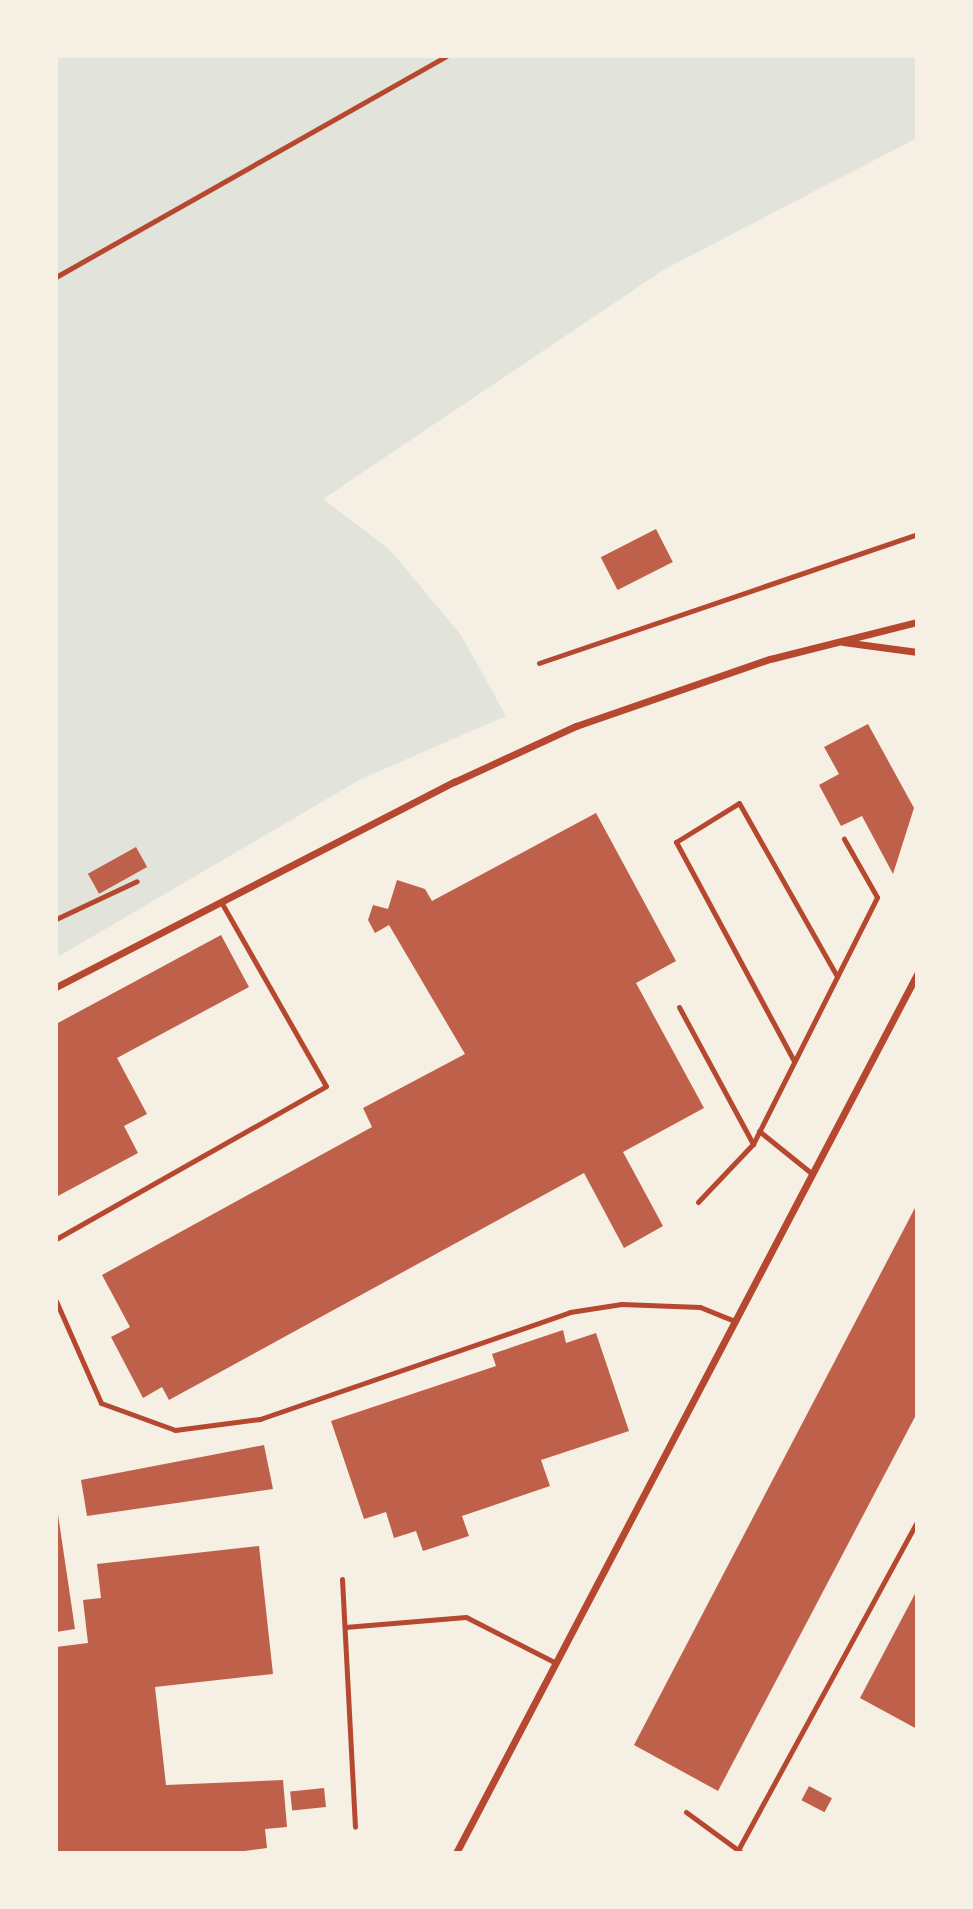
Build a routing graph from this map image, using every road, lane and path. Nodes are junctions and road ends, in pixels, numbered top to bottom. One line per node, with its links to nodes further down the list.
1 (446, 56): 2 (path)
2 (56, 277)
3 (917, 534): 7 (lane)
4 (917, 622): 5 (street)
5 (839, 641): 6 (street); 10 (street)
6 (917, 652)
7 (538, 663)
8 (844, 839): 13 (lane)
9 (137, 881): 11 (lane)
10 (221, 902): 14 (street); 21 (lane)
11 (56, 919)
12 (917, 974): 19 (street)
13 (837, 976): 16 (lane); 16 (lane)
14 (56, 987)
15 (679, 1007): 18 (lane)
16 (794, 1061): 17 (lane)
17 (759, 1131): 18 (lane); 19 (lane)
18 (753, 1144): 20 (lane)
19 (810, 1172): 23 (street)
20 (698, 1202)
21 (56, 1239)
22 (56, 1301): 23 (lane)
23 (733, 1320): 27 (street)
24 (917, 1522): 30 (lane)
25 (342, 1579): 26 (lane)
26 (345, 1627): 27 (lane); 29 (lane)
27 (554, 1662): 31 (street)
28 (686, 1812): 30 (lane)
29 (355, 1827)
30 (740, 1852)
31 (456, 1853)

